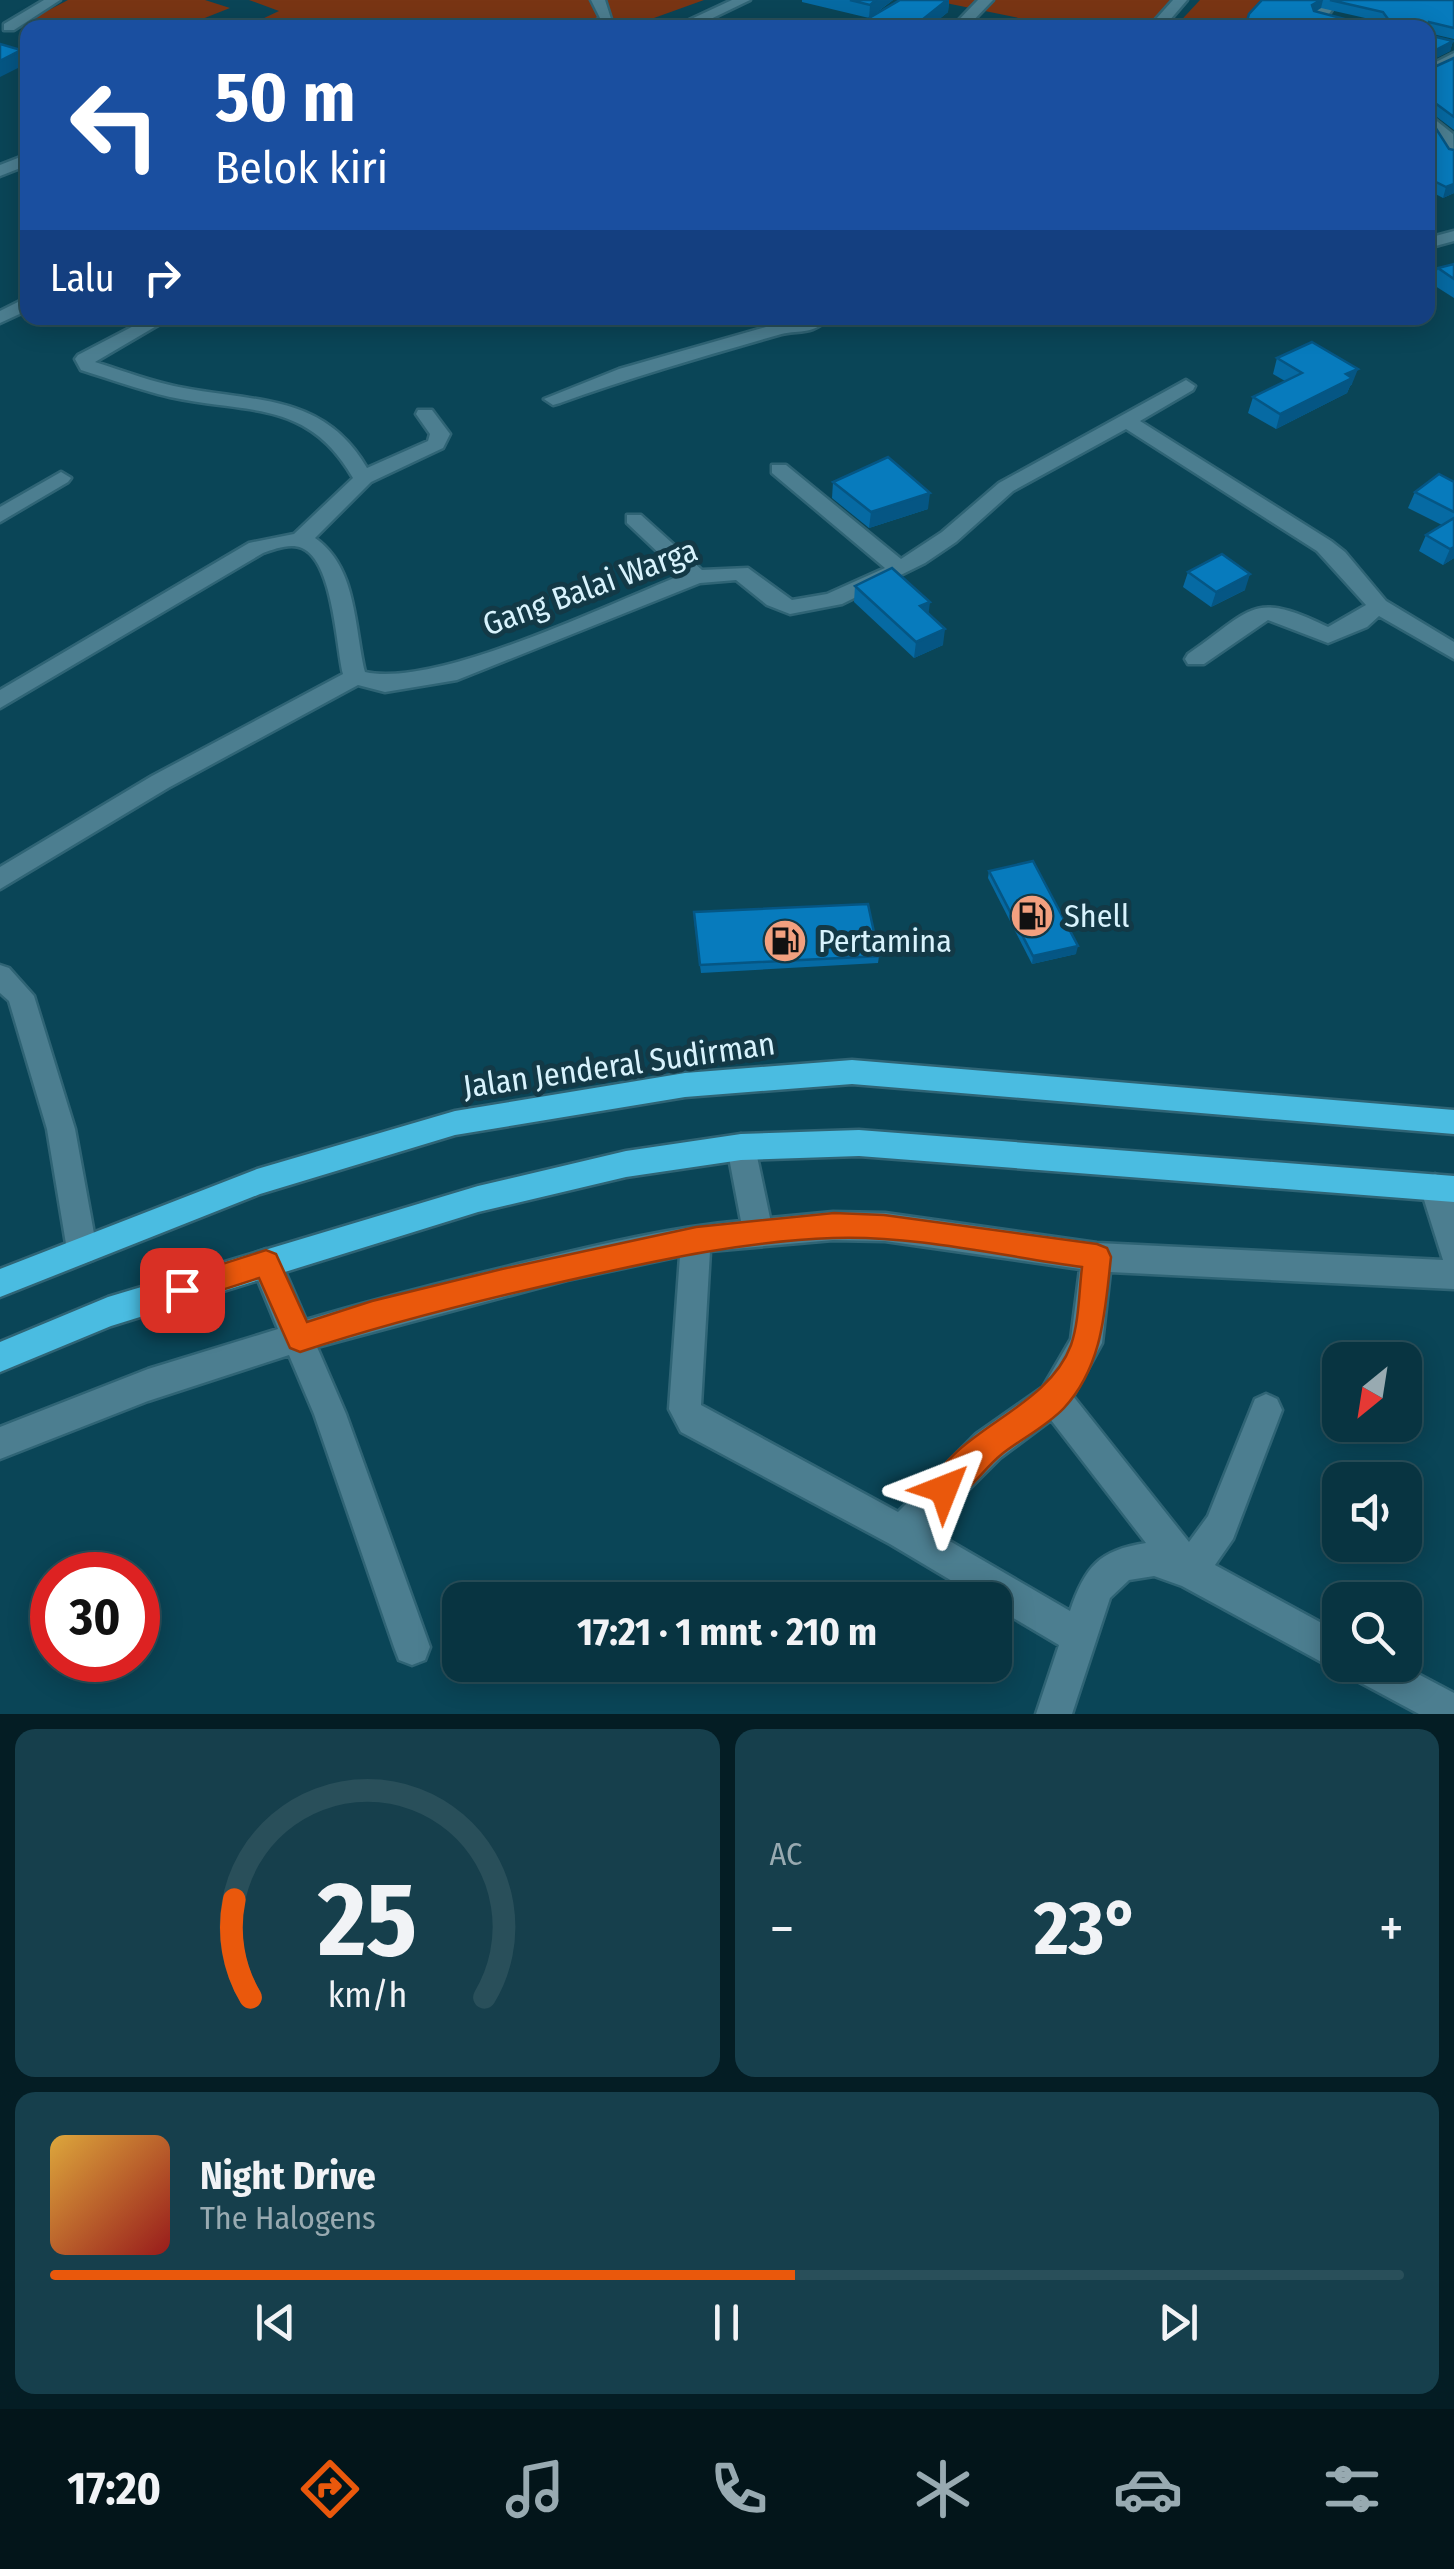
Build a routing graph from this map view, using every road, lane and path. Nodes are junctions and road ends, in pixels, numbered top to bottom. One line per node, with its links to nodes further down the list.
1 (54, 0): 9 (street)
2 (986, 0): 7 (street)
3 (1180, 0): 8 (street)
4 (749, 4): 5 (street); 6 (street)
5 (702, 20)
6 (724, 20)
7 (966, 20)
8 (1162, 20)
9 (4, 26)
10 (1448, 129): 11 (street)
11 (1454, 154)
12 (148, 325): 20 (street)
13 (768, 325): 15 (street)
14 (1186, 386): 17 (street, Gang Balai Warga)
15 (553, 399)
16 (425, 414): 20 (street)
17 (1128, 422): 26 (street, Gang Balai Warga); 28 (street)
18 (779, 469): 26 (street)
19 (61, 478): 22 (street)
20 (362, 478): 25 (street)
21 (0, 491): 22 (street)
22 (20, 503): 23 (street)
23 (0, 516)
24 (634, 519): 27 (street)
25 (300, 538): 31 (street); 32 (street)
26 (897, 567): 27 (street, Gang Balai Warga)
27 (697, 578): 31 (street, Gang Balai Warga)
28 (1378, 606): 29 (street); 30 (street)
29 (1454, 652)
30 (1196, 659)
31 (356, 677): 33 (street)
32 (0, 700)
33 (0, 879)
34 (0, 976): 40 (street)
35 (1454, 1122): 40 (main road, Jalan Jenderal Sudirman)
36 (740, 1148): 37 (main road); 38 (street); 43 (main road)
37 (1445, 1188): 41 (street)
38 (758, 1234): 39 (street); 42 (street)
39 (696, 1239): 46 (street); 51 (street)
40 (82, 1250): 45 (main road, Jalan Jenderal Sudirman)
41 (1454, 1250)
42 (1097, 1257): 44 (street); 48 (street)
43 (266, 1263): 46 (street); 47 (main road)
44 (1454, 1275)
45 (0, 1283)
46 (300, 1338): 50 (street); 55 (street)
47 (0, 1357)
48 (1054, 1398): 51 (street); 52 (street)
49 (1266, 1410): 52 (street)
50 (0, 1443)
51 (902, 1532): 53 (street)
52 (1190, 1571): 53 (street); 54 (street)
53 (1080, 1637): 58 (street)
54 (1322, 1642)
55 (412, 1647)
56 (1397, 1682): 57 (street)
57 (1454, 1713)
58 (1054, 1714)

